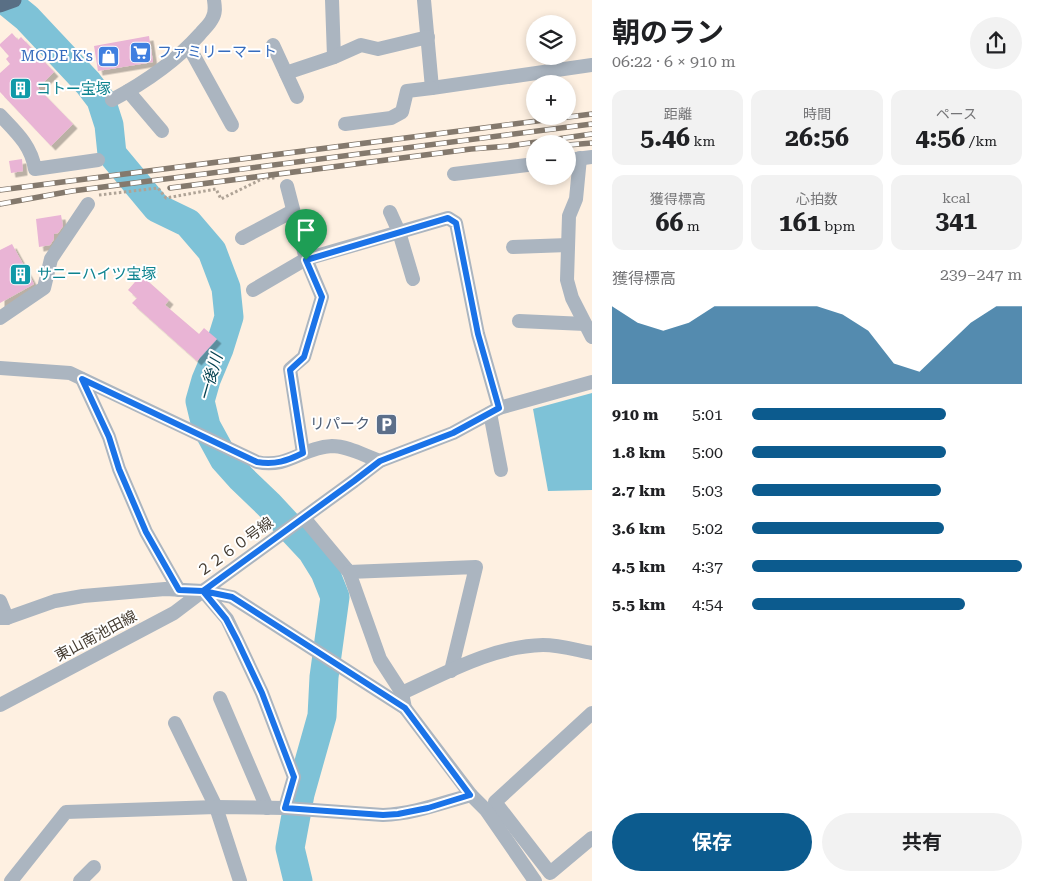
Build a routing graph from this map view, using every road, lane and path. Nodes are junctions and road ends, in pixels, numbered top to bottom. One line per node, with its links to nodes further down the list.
1 (14, 0): 5 (highway)
2 (214, 0): 8 (street)
3 (332, 0): 9 (street)
4 (424, 0): 6 (street)
5 (0, 5)
6 (428, 38): 9 (street); 12 (street)
7 (272, 45): 11 (street)
8 (189, 46): 13 (street); 18 (street)
9 (334, 57): 11 (street)
10 (592, 65): 12 (street)
11 (286, 73): 14 (street)
12 (432, 88): 17 (street)
13 (128, 91): 15 (street); 19 (street)
14 (297, 97)
15 (112, 100)
16 (0, 115): 21 (street)
17 (346, 124)
18 (232, 125)
19 (162, 131)
20 (580, 158): 30 (street)
21 (98, 160)
22 (526, 165): 23 (street)
23 (454, 174)
24 (287, 186): 25 (path); 26 (street)
25 (88, 204): 35 (street)
26 (293, 211): 29 (street); 32 (street)
27 (390, 212): 28 (street)
28 (400, 232): 32 (street); 33 (street); 42 (street)
29 (242, 238)
30 (568, 245): 31 (street); 37 (street)
31 (513, 247)
32 (306, 260): 34 (street); 43 (street)
33 (413, 279)
34 (253, 290)
35 (0, 318)
36 (519, 321): 37 (street)
37 (585, 324): 38 (street)
38 (592, 337)
39 (0, 368): 40 (street)
40 (82, 379): 43 (street); 48 (street)
41 (592, 382): 42 (street, ２２６０号線)
42 (495, 410): 44 (street, ２２６０号線); 45 (street)
43 (303, 453): 44 (street)
44 (380, 461): 46 (street, ２２６０号線)
45 (501, 470)
46 (301, 520): 47 (street); 49 (street, ２２６０号線)
47 (349, 572): 53 (street); 54 (street)
48 (179, 590): 49 (street, ２２６０号線); 51 (street, ２２６０号線)
49 (203, 591): 56 (street, 東山南池田線); 57 (street); 64 (street)
50 (0, 601): 51 (street)
51 (4, 618)
52 (592, 653): 53 (street)
53 (450, 671): 54 (street)
54 (402, 693): 57 (street)
55 (220, 698): 63 (street)
56 (0, 705)
57 (405, 708): 60 (street)
58 (592, 713): 61 (street)
59 (175, 723): 62 (street)
60 (470, 795): 61 (street); 64 (street)
61 (490, 806): 65 (street); 70 (street)
62 (216, 807): 63 (street); 67 (street); 69 (street)
63 (266, 808): 64 (street)
64 (286, 808)
65 (592, 838)
66 (94, 867): 68 (street)
67 (11, 881)
68 (80, 881)
69 (240, 881)
70 (535, 881)

